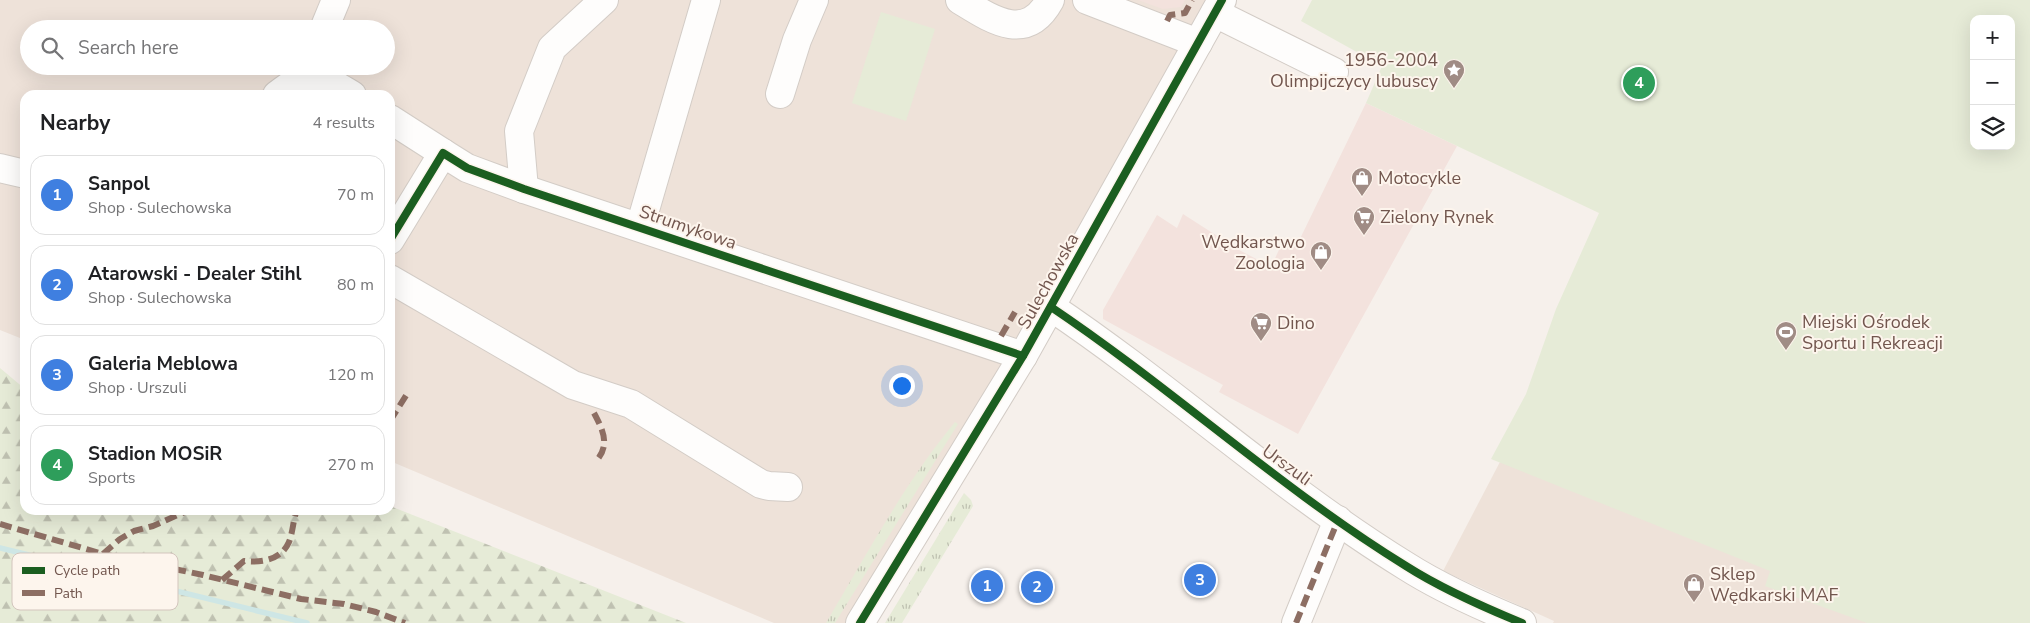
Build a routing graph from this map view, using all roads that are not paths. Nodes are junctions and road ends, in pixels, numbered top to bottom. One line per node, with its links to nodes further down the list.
1 (336, 0): 9 (street)
2 (604, 0): 21 (street)
3 (706, 0): 22 (street, Strumykowa)
4 (814, 0): 16 (street)
5 (960, 0): 6 (street)
6 (1050, 0)
7 (1086, 0): 10 (street)
8 (1218, 7): 10 (street, Sulechowska); 11 (street)
9 (328, 20)
10 (1198, 43): 25 (street, Sulechowska)
11 (1334, 72)
12 (305, 75): 14 (street)
13 (318, 75): 15 (street)
14 (283, 90)
15 (343, 90)
16 (780, 94)
17 (395, 122): 18 (street, Strumykowa)
18 (443, 153): 21 (street, Strumykowa); 23 (street)
19 (0, 168): 20 (street)
20 (20, 173)
21 (524, 189): 22 (street, Strumykowa)
22 (640, 227): 26 (street, Strumykowa)
23 (395, 232)
24 (395, 282): 27 (street)
25 (1051, 307): 26 (street, Sulechowska); 28 (street, Urszuli)
26 (1023, 356): 29 (street, Sulechowska)
27 (788, 487)
28 (1338, 520): 30 (street); 31 (street, Urszuli)
29 (860, 623)
30 (1296, 623)
31 (1522, 623)

